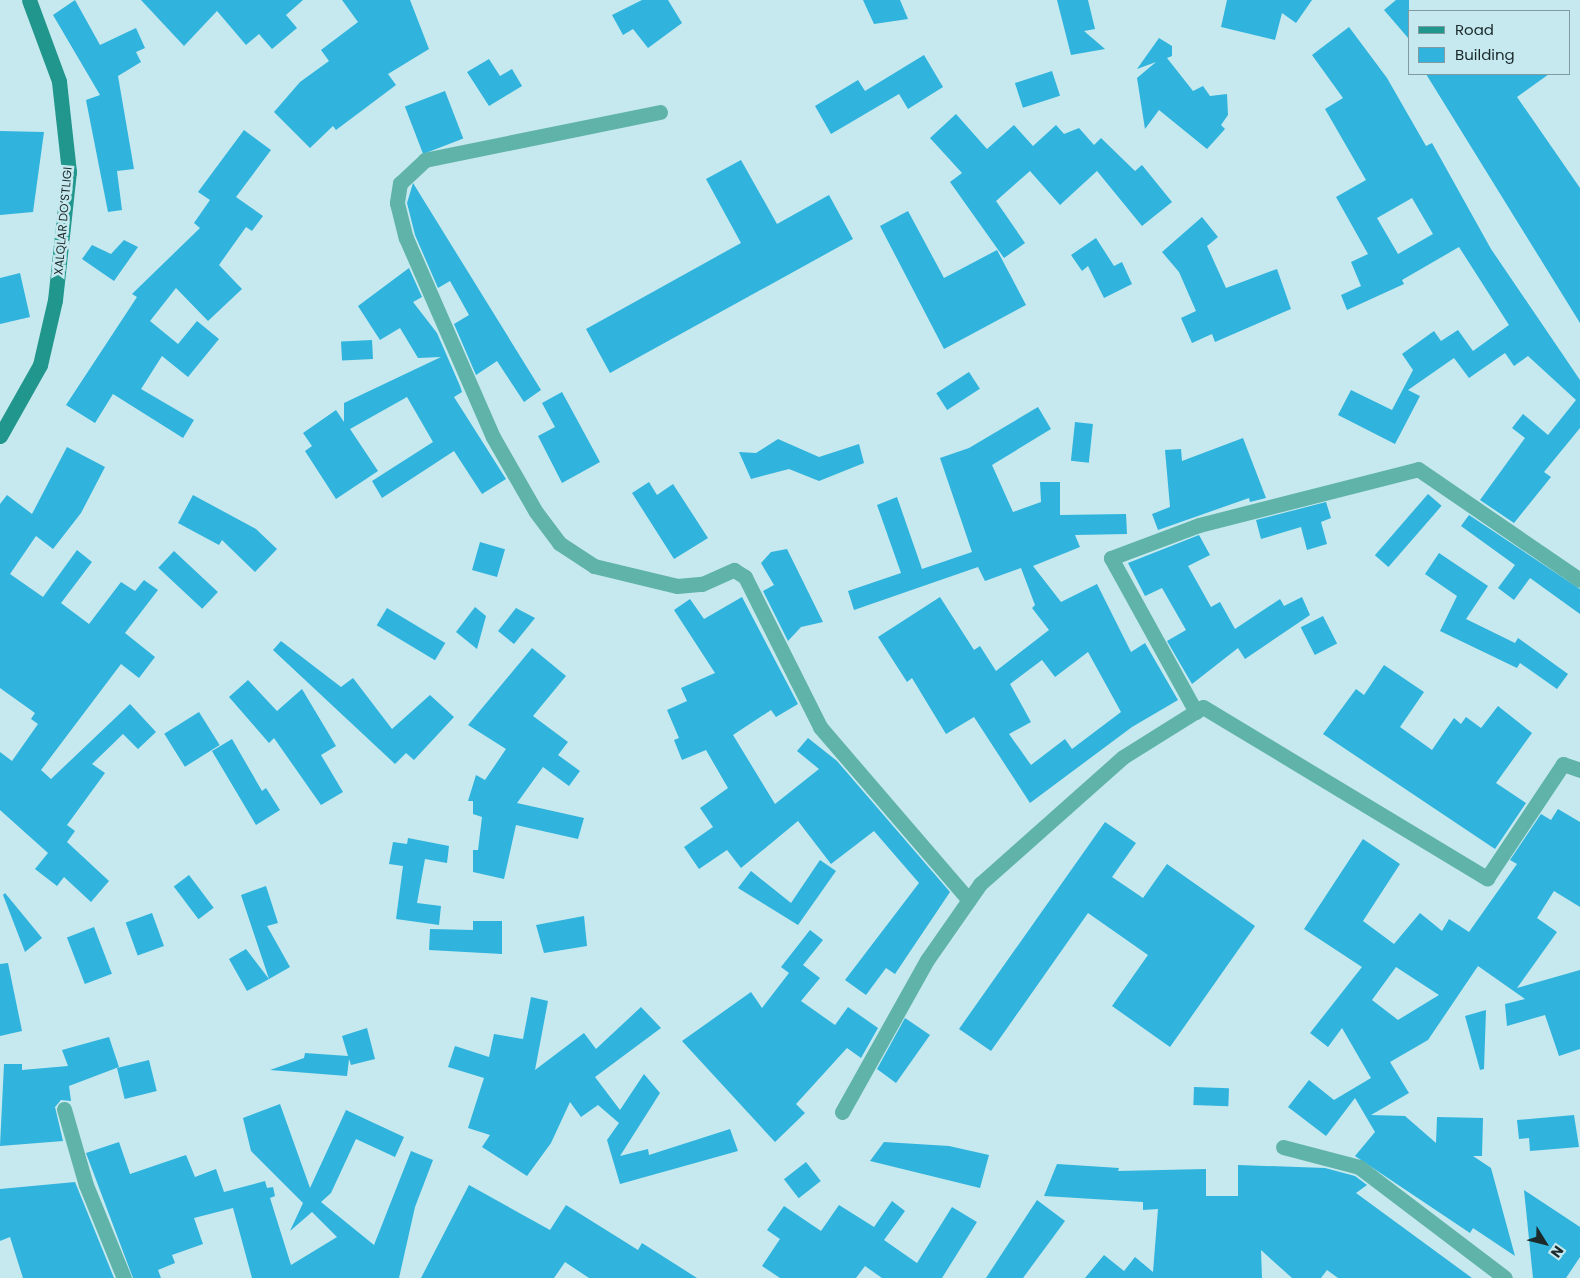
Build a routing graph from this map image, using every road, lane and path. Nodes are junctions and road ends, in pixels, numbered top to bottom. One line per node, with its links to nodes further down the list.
1 (29, 0): 3 (main road, XALQLAR DO’STLIGI)
2 (660, 112): 7 (street)
3 (0, 436)
4 (1580, 580): 5 (street)
5 (1196, 712): 6 (street); 7 (street)
6 (1580, 770)
7 (968, 900): 9 (street)
8 (64, 1109): 11 (street)
9 (842, 1112)
10 (1283, 1148): 12 (street)
11 (124, 1278)
12 (1505, 1278)

